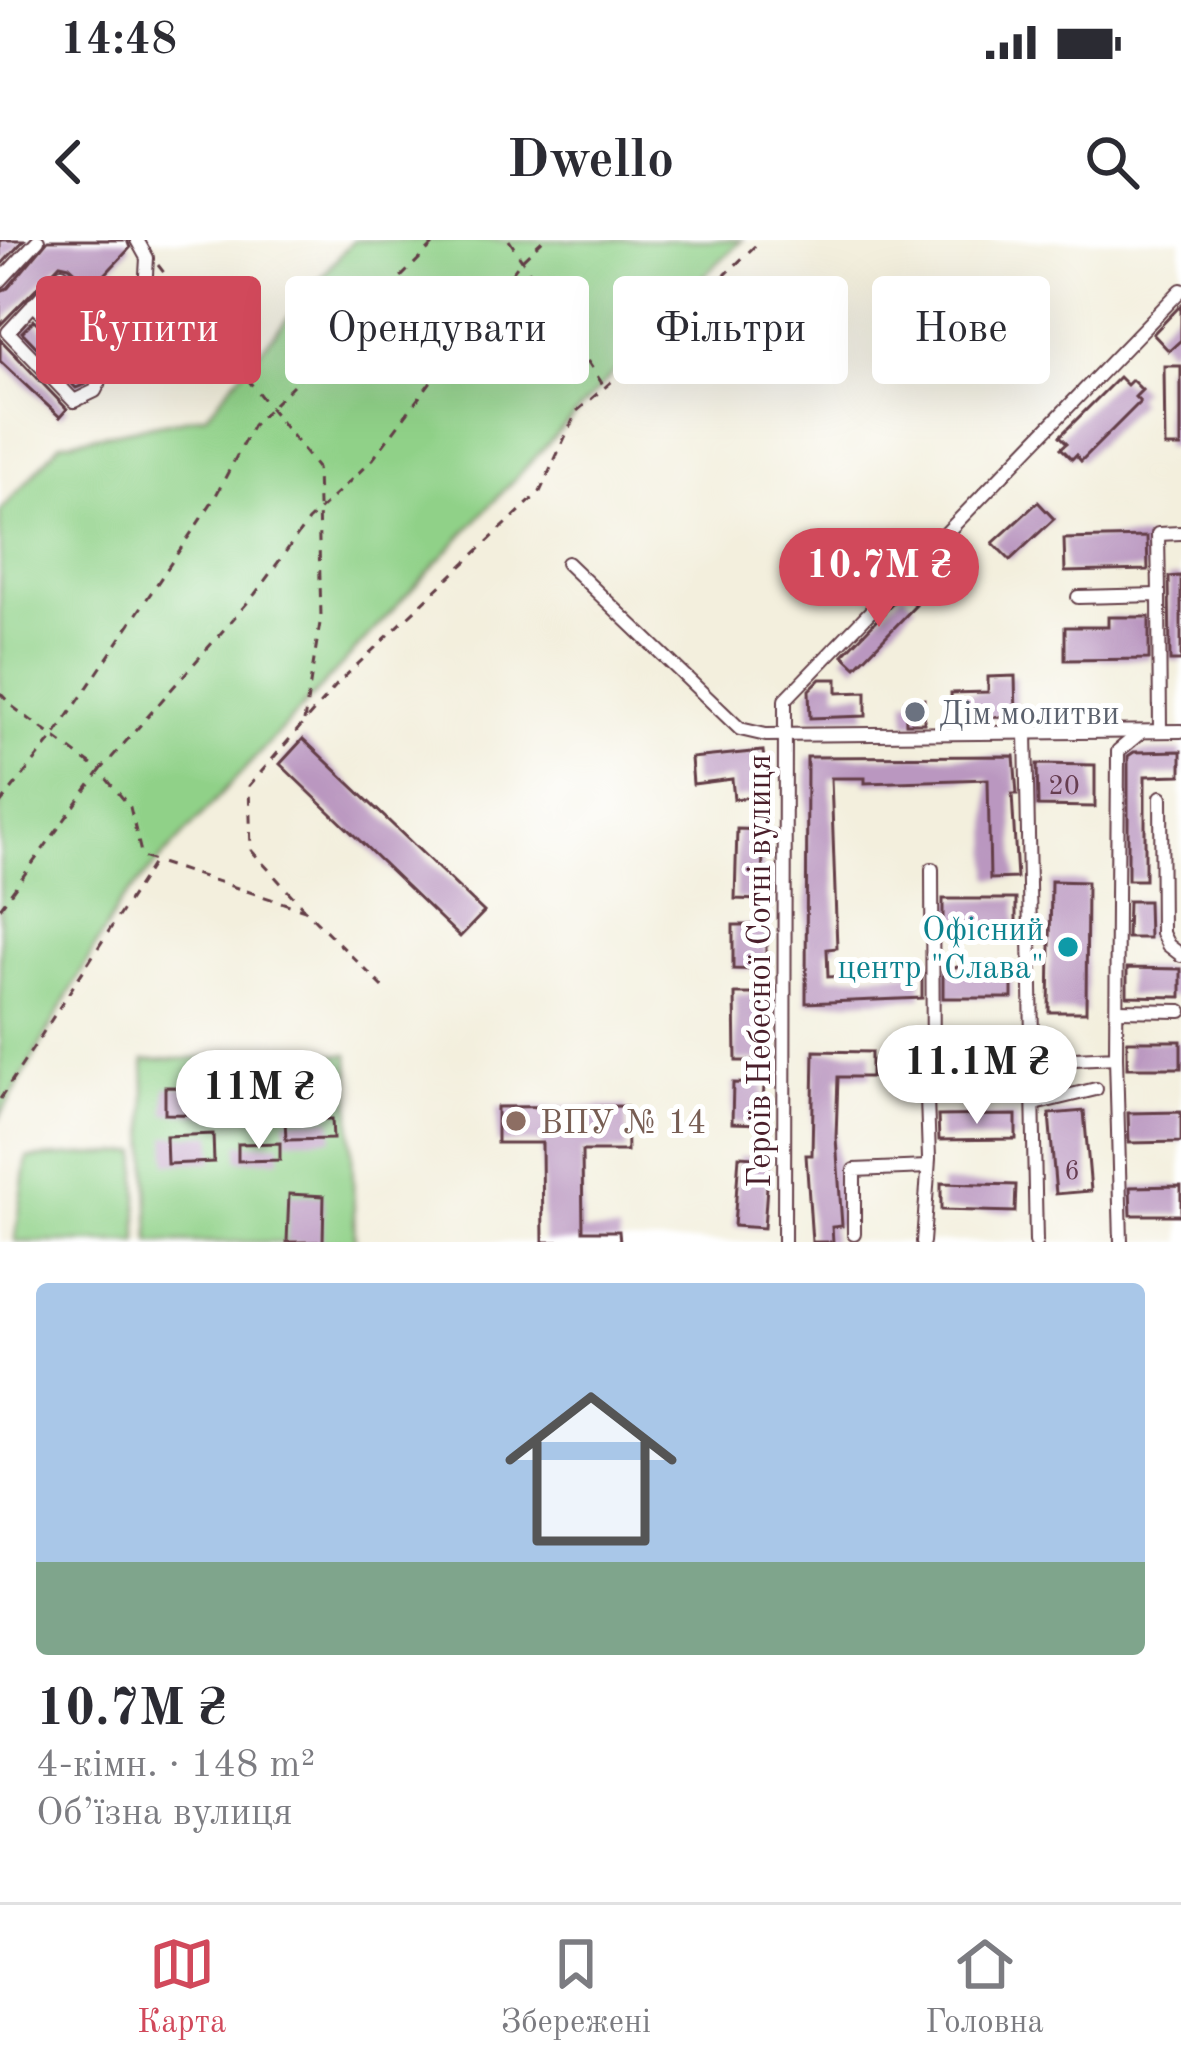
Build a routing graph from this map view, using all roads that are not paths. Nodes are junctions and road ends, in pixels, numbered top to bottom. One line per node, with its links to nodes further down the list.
1 (38, 240): 4 (street)
2 (137, 240): 3 (street)
3 (146, 276)
4 (0, 281)
5 (1181, 290): 20 (street, Героїв Небесної Сотні вулиця)
6 (36, 301): 7 (street)
7 (33, 304): 8 (street); 9 (street)
8 (36, 307)
9 (36, 361)
10 (58, 384): 11 (street)
11 (98, 384)
12 (1181, 533): 14 (street)
13 (567, 563): 20 (street)
14 (1159, 596): 15 (street); 17 (street)
15 (1078, 597)
16 (1141, 731): 17 (street); 19 (street); 26 (street)
17 (1160, 731): 18 (street)
18 (1181, 731)
19 (1026, 732): 20 (street); 29 (street)
20 (786, 734): 34 (street, Героїв Небесної Сотні вулиця)
21 (1161, 797): 23 (street)
22 (932, 868): 32 (street)
23 (1162, 908): 24 (street); 25 (street)
24 (1180, 915)
25 (1181, 955)
26 (1117, 1010): 27 (street); 28 (street)
27 (1181, 1011)
28 (1116, 1057): 29 (street); 37 (street)
29 (1033, 1061): 31 (street)
30 (1096, 1090): 31 (street)
31 (1034, 1104): 36 (street)
32 (928, 1167): 33 (street); 35 (street)
33 (854, 1234)
34 (784, 1242)
35 (923, 1242)
36 (1036, 1242)
37 (1121, 1242)

